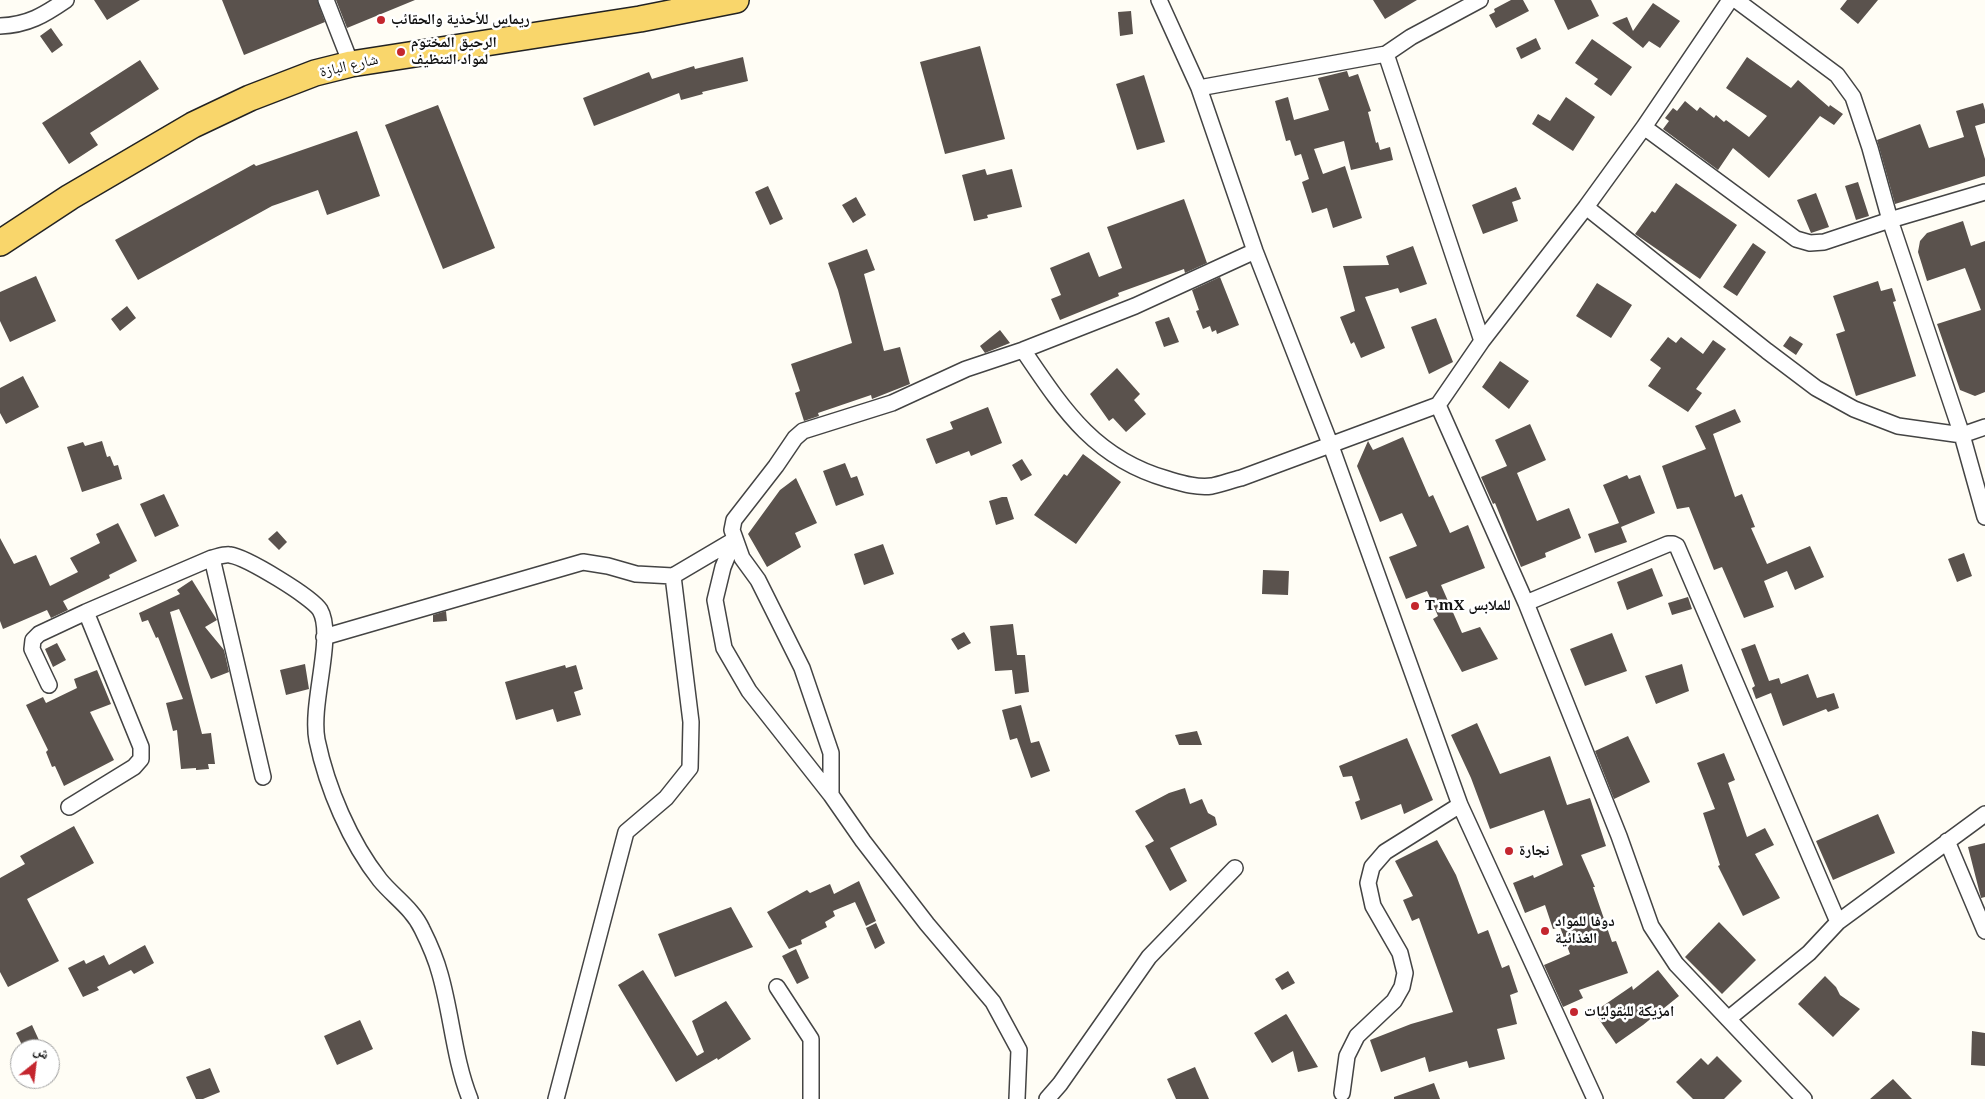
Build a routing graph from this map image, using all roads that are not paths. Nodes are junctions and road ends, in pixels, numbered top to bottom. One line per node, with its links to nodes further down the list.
1 (66, 0): 8 (street)
2 (326, 0): 10 (street)
3 (736, 0): 10 (main road, شارع البازة)
4 (1159, 0): 11 (street)
5 (1480, 0): 9 (street)
6 (1730, 0): 12 (street)
7 (1736, 0): 15 (street)
8 (0, 26)
9 (1386, 54): 11 (street); 18 (street)
10 (351, 64): 16 (main road, شارع البازة)
11 (1199, 88): 17 (street)
12 (1644, 127): 14 (street); 15 (street)
13 (1985, 192): 15 (street)
14 (1586, 208): 18 (street); 22 (street)
15 (1890, 220): 22 (street)
16 (0, 243)
17 (1255, 251): 19 (street); 23 (street)
18 (1482, 341): 20 (street)
19 (1023, 350): 23 (street); 25 (street)
20 (1438, 405): 23 (street); 28 (street)
21 (1985, 427): 22 (street)
22 (1962, 435): 24 (street)
23 (1331, 446): 34 (street)
24 (1985, 517)
25 (734, 540): 27 (street); 33 (street); 33 (street)
26 (212, 558): 29 (street); 30 (street); 32 (street)
27 (673, 576): 30 (street); 45 (street)
28 (1526, 603): 39 (street); 42 (street)
29 (86, 612): 31 (street); 35 (street)
30 (324, 637): 44 (street)
31 (49, 685)
32 (263, 777)
33 (831, 795): 47 (street)
34 (1460, 805): 43 (street); 49 (street)
35 (69, 807)
36 (1985, 814): 37 (street)
37 (1947, 841): 39 (street); 40 (street)
38 (1235, 868): 48 (street)
39 (1838, 922): 42 (street)
40 (1985, 931)
41 (777, 987): 46 (street)
42 (1728, 1018): 50 (street)
43 (1342, 1093)
44 (470, 1099)
45 (556, 1099)
46 (811, 1099)
47 (1017, 1099)
48 (1047, 1099)
49 (1595, 1099)
50 (1804, 1099)

